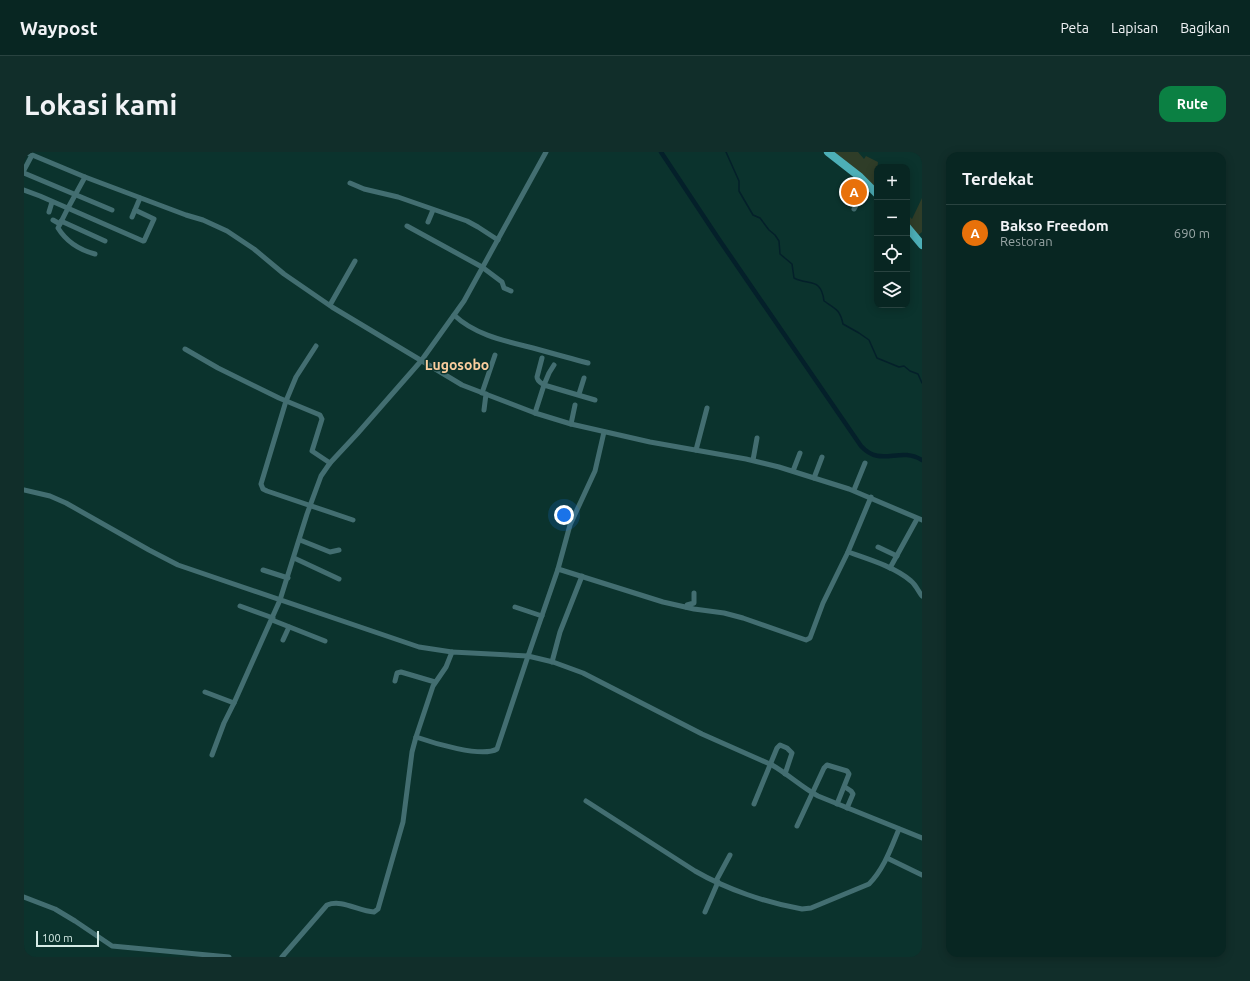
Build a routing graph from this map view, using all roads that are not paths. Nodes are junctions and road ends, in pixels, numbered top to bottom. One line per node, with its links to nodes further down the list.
1 (24, 152): 4 (street)
2 (546, 152): 27 (street)
3 (828, 152): 9 (main road)
4 (32, 155): 5 (street); 7 (street)
5 (24, 170)
6 (24, 173): 12 (street)
7 (85, 177): 12 (street); 13 (street)
8 (350, 183): 19 (street)
9 (867, 185): 11 (main road); 16 (street)
10 (24, 190): 14 (street)
11 (874, 191)
12 (76, 194): 15 (street); 17 (street)
13 (140, 198): 18 (street); 34 (street)
14 (52, 202): 15 (street); 20 (street)
15 (68, 208): 18 (street); 24 (street)
16 (854, 209)
17 (112, 210)
18 (135, 210): 21 (street)
19 (433, 210): 23 (street); 27 (street)
20 (49, 212)
21 (132, 217)
22 (53, 220): 24 (street)
23 (428, 222)
24 (60, 223): 28 (street); 30 (street)
25 (407, 226): 32 (street)
26 (910, 231): 29 (main road)
27 (498, 240): 32 (street)
28 (105, 241)
29 (922, 245)
30 (95, 254)
31 (355, 261): 34 (street)
32 (482, 267): 33 (street); 35 (street)
33 (511, 291)
34 (330, 305): 40 (street)
35 (454, 314): 40 (street); 41 (street)
36 (316, 346): 48 (street)
37 (185, 349): 48 (street)
38 (494, 355): 45 (street)
39 (542, 358): 44 (street)
40 (421, 361): 45 (street); 60 (street)
41 (588, 363)
42 (554, 365): 44 (street)
43 (584, 378): 46 (street)
44 (544, 385): 46 (street); 52 (street)
45 (484, 394): 51 (street); 52 (street)
46 (578, 394): 47 (street)
47 (595, 400)
48 (286, 401): 60 (street); 67 (street)
49 (575, 405): 53 (street)
50 (707, 408): 56 (street)
51 (484, 410)
52 (535, 413): 53 (street)
53 (571, 424): 54 (street)
54 (604, 432): 56 (street); 77 (street)
55 (757, 438): 59 (street)
56 (696, 450): 59 (street)
57 (800, 453): 62 (street)
58 (822, 457): 63 (street)
59 (753, 460): 62 (street)
60 (330, 463): 67 (street)
61 (864, 463): 65 (street)
62 (793, 472): 63 (street)
63 (814, 478): 65 (street)
64 (24, 490): 84 (street)
65 (854, 490): 66 (street)
66 (871, 497): 68 (street); 73 (street)
67 (310, 506): 69 (street); 70 (street)
68 (920, 519): 74 (street)
69 (353, 520)
70 (300, 540): 72 (street); 75 (street)
71 (878, 547): 74 (street)
72 (338, 550)
73 (848, 552): 76 (street); 87 (street)
74 (897, 556): 76 (street)
75 (294, 558): 80 (street); 81 (street)
76 (890, 568): 83 (street)
77 (558, 569): 79 (street); 88 (street)
78 (263, 570): 80 (street)
79 (582, 576): 87 (street); 95 (street)
80 (288, 578): 84 (street)
81 (339, 579)
82 (694, 593): 87 (street)
83 (922, 596)
84 (280, 600): 89 (street); 93 (street)
85 (240, 606): 89 (street)
86 (515, 607): 88 (street)
87 (686, 607)
88 (542, 616): 94 (street)
89 (272, 619): 90 (street); 99 (street)
90 (289, 627): 91 (street); 92 (street)
91 (283, 640)
92 (325, 641)
93 (452, 652): 94 (street); 97 (street)
94 (528, 656): 95 (street); 100 (street)
95 (552, 662): 102 (street)
96 (395, 681): 97 (street)
97 (435, 682): 100 (street)
98 (205, 692): 99 (street)
99 (234, 703): 101 (street)
100 (416, 737): 120 (street)
101 (212, 754)
102 (770, 764): 103 (street); 103 (street); 107 (street)
103 (785, 774): 105 (street)
104 (845, 787): 105 (street); 108 (street); 109 (street)
105 (813, 793): 108 (street); 110 (street)
106 (586, 801): 116 (street)
107 (754, 804)
108 (837, 804): 109 (street)
109 (847, 808): 111 (street)
110 (797, 826)
111 (899, 829): 112 (street); 114 (street)
112 (922, 838)
113 (730, 855): 116 (street)
114 (887, 858): 115 (street); 116 (street)
115 (922, 875)
116 (717, 882): 118 (street)
117 (24, 897): 119 (street)
118 (705, 912)
119 (229, 957)
120 (282, 957)

